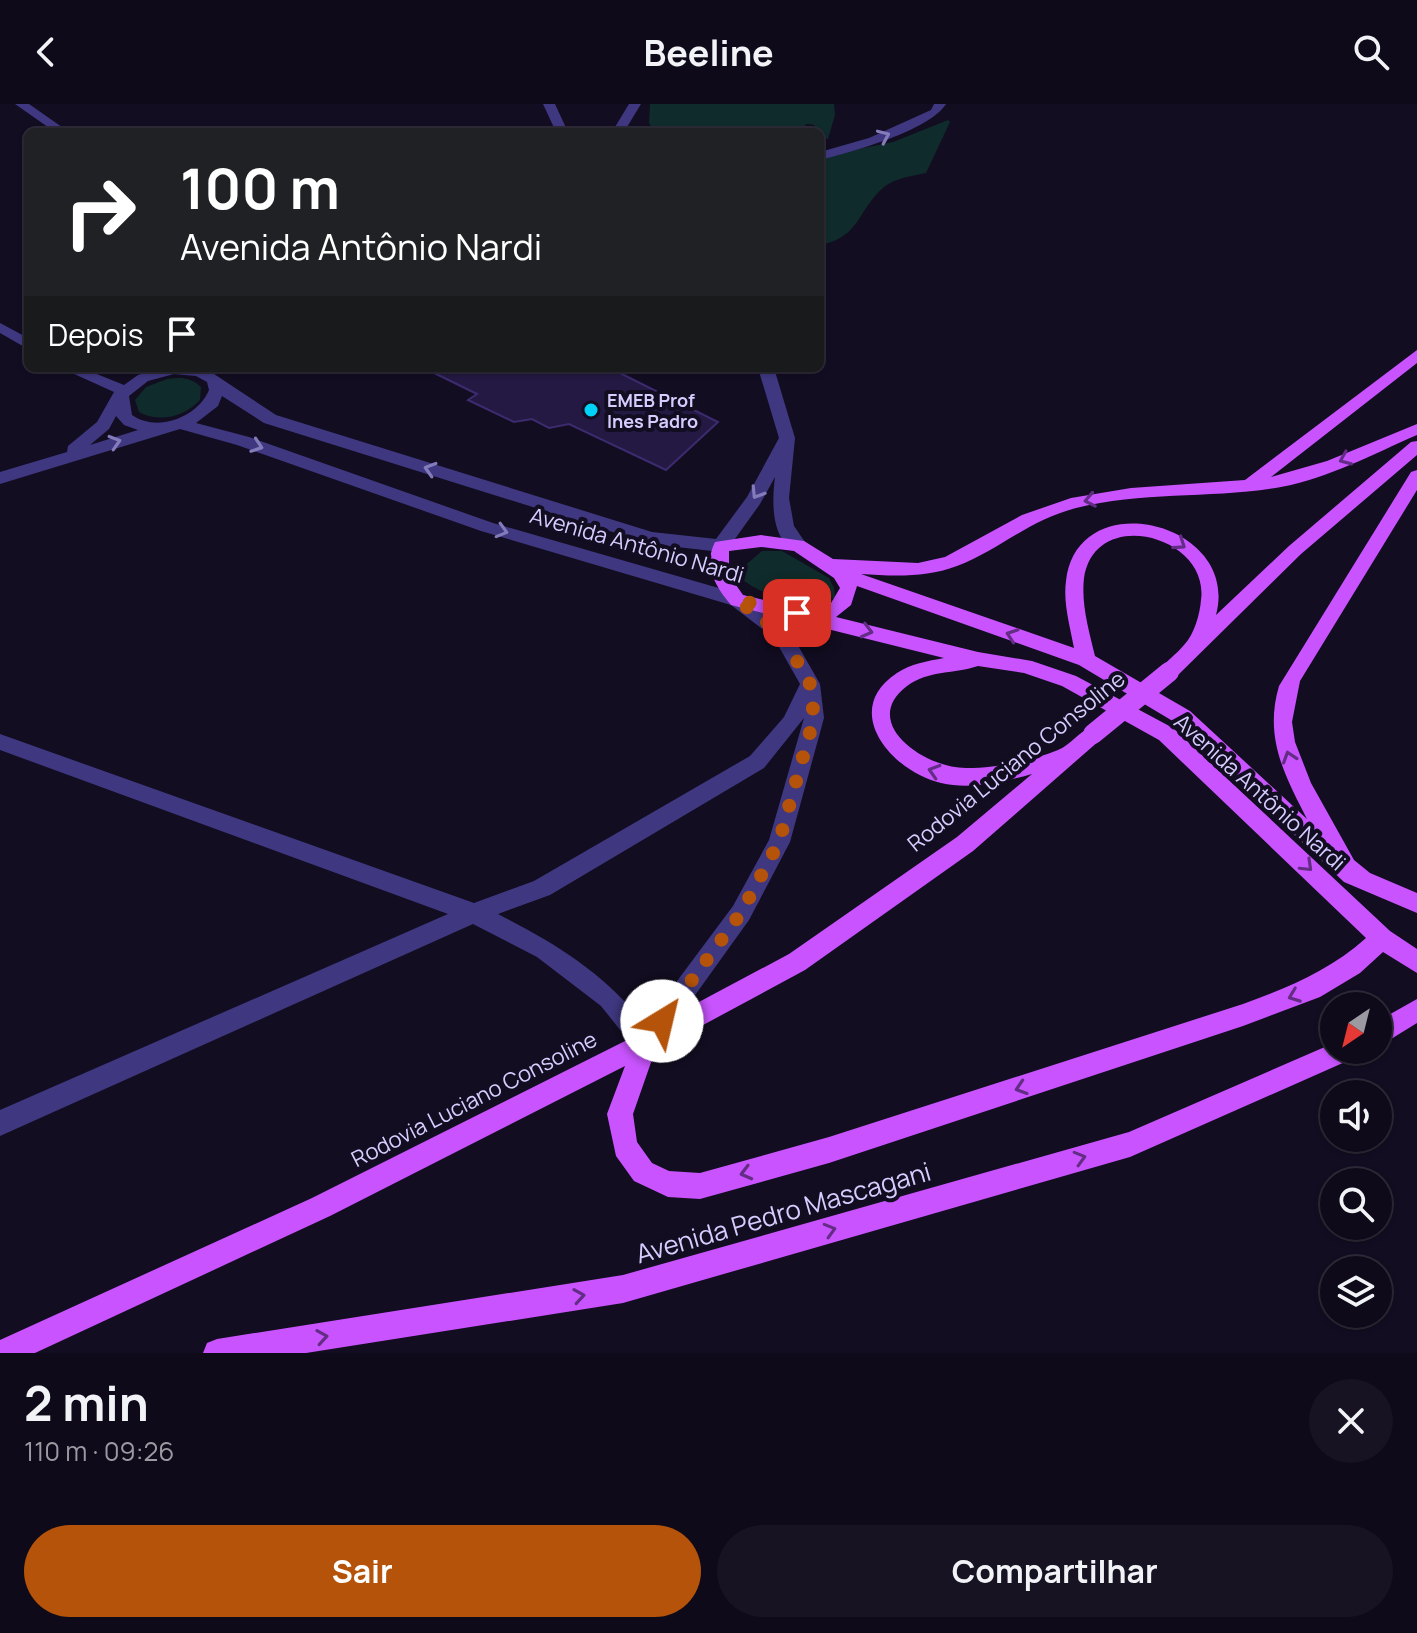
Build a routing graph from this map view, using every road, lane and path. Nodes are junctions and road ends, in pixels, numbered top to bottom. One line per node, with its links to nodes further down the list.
1 (21, 104): 5 (street)
2 (549, 104): 6 (street)
3 (635, 104): 7 (street)
4 (940, 104): 8 (street, one-way to 4)
5 (57, 128)
6 (560, 128)
7 (620, 128)
8 (824, 155)
9 (0, 327): 10 (street)
10 (24, 342)
11 (1417, 355): 25 (main road)
12 (78, 372): 17 (street)
13 (163, 372): 17 (street, Avenida Antônio Nardi)
14 (202, 372): 16 (street, Avenida Antônio Nardi)
15 (767, 372): 20 (street)
16 (217, 386): 18 (street); 27 (street, Avenida Antônio Nardi, one-way to 16)
17 (123, 392): 18 (street, Avenida Antônio Nardi); 22 (street)
18 (176, 425): 22 (street, one-way to 18); 29 (street, Avenida Antônio Nardi, one-way to 29)
19 (1417, 429): 25 (main road, one-way to 25)
20 (787, 438): 26 (street); 27 (street, one-way to 27)
21 (1417, 446): 31 (main road, Rodovia Luciano Consoline)
22 (61, 459): 24 (street)
23 (1417, 476): 37 (main road, one-way to 23)
24 (0, 478)
25 (1246, 486): 28 (main road, one-way to 28)
26 (798, 545): 27 (main road, Avenida Antônio Nardi); 28 (main road, Avenida Antônio Nardi)
27 (721, 546): 29 (main road)
28 (833, 568): 30 (main road); 33 (main road, Avenida Antônio Nardi, one-way to 28)
29 (737, 600): 30 (main road, Avenida Antônio Nardi); 34 (street)
30 (816, 618): 32 (main road, Avenida Antônio Nardi, one-way to 32)
31 (1194, 650): 33 (main road, one-way to 31); 36 (main road, Rodovia Luciano Consoline, bridge)
32 (978, 659): 36 (main road, one-way to 32); 40 (main road, Avenida Antônio Nardi, one-way to 40)
33 (1086, 660): 37 (main road, Avenida Antônio Nardi)
34 (810, 684): 39 (street); 44 (street)
35 (0, 742): 39 (street)
36 (1065, 757): 44 (main road, Rodovia Luciano Consoline)
37 (1352, 875): 38 (main road, Avenida Antônio Nardi)
38 (1417, 903)
39 (474, 913): 44 (street); 46 (street)
40 (1382, 938): 41 (main road, Avenida Antônio Nardi); 44 (main road, Avenida Pedro Mascagani, one-way to 44)
41 (1417, 962)
42 (1417, 1010): 43 (main road)
43 (1392, 1026)
44 (646, 1043): 47 (main road, Rodovia Luciano Consoline)
45 (1320, 1061): 48 (main road, Avenida Pedro Mascagani, one-way to 45)
46 (0, 1123)
47 (4, 1353)
48 (217, 1353)

